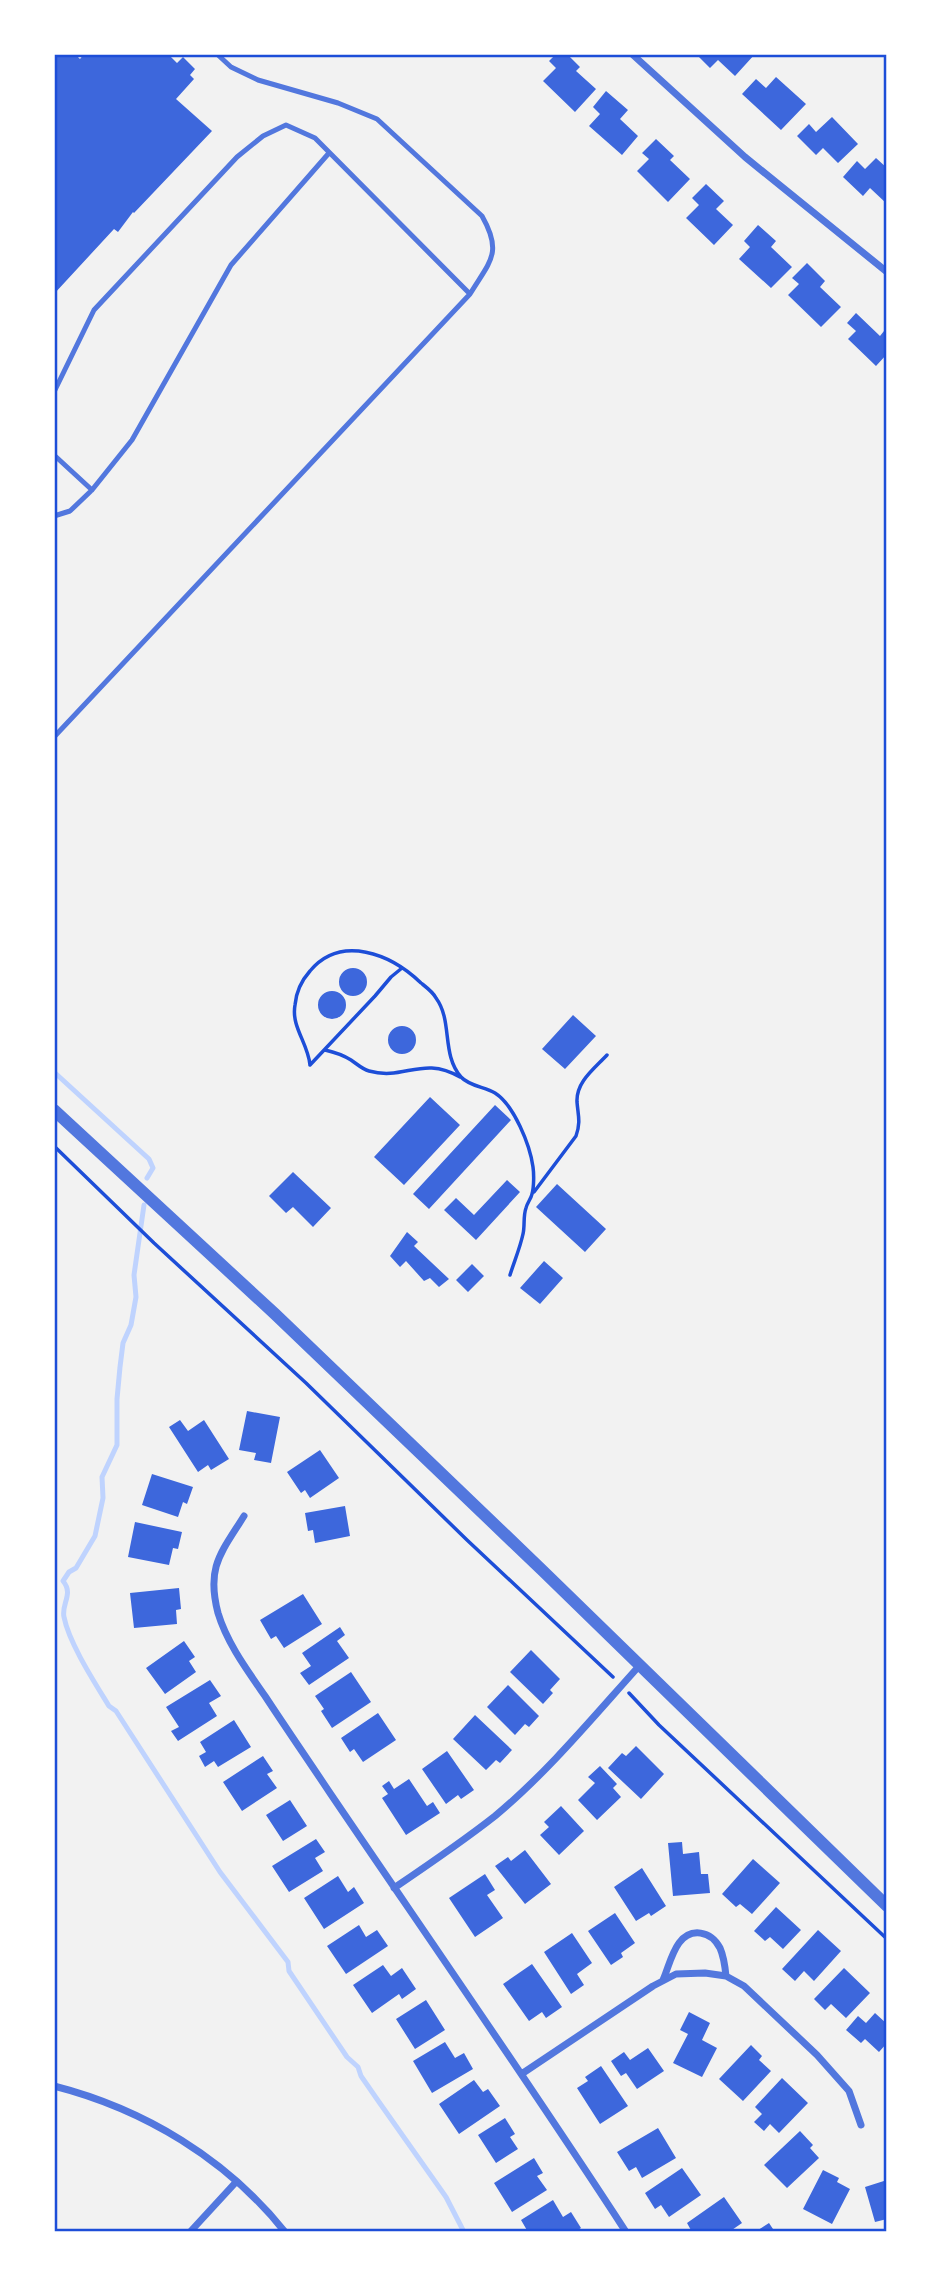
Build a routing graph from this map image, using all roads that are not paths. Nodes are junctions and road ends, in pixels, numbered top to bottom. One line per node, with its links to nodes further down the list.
1 (217, 54): 5 (lane)
2 (632, 54): 4 (street)
3 (330, 153): 5 (lane); 6 (lane); 8 (lane)
4 (887, 272)
5 (470, 294): 10 (lane)
6 (54, 392)
7 (54, 455): 8 (lane)
8 (92, 491): 9 (lane)
9 (54, 516)
10 (54, 737)
11 (54, 1110): 13 (street)
12 (244, 1516): 14 (street)
13 (640, 1665): 14 (street); 15 (street)
14 (394, 1888): 18 (street)
15 (887, 1906)
16 (726, 1976): 17 (street); 17 (street); 20 (street)
17 (663, 1981): 18 (street)
18 (523, 2073): 24 (street)
19 (54, 2086): 21 (street)
20 (861, 2125)
21 (236, 2182): 22 (street); 23 (street)
22 (190, 2232)
23 (285, 2232)
24 (626, 2232)

